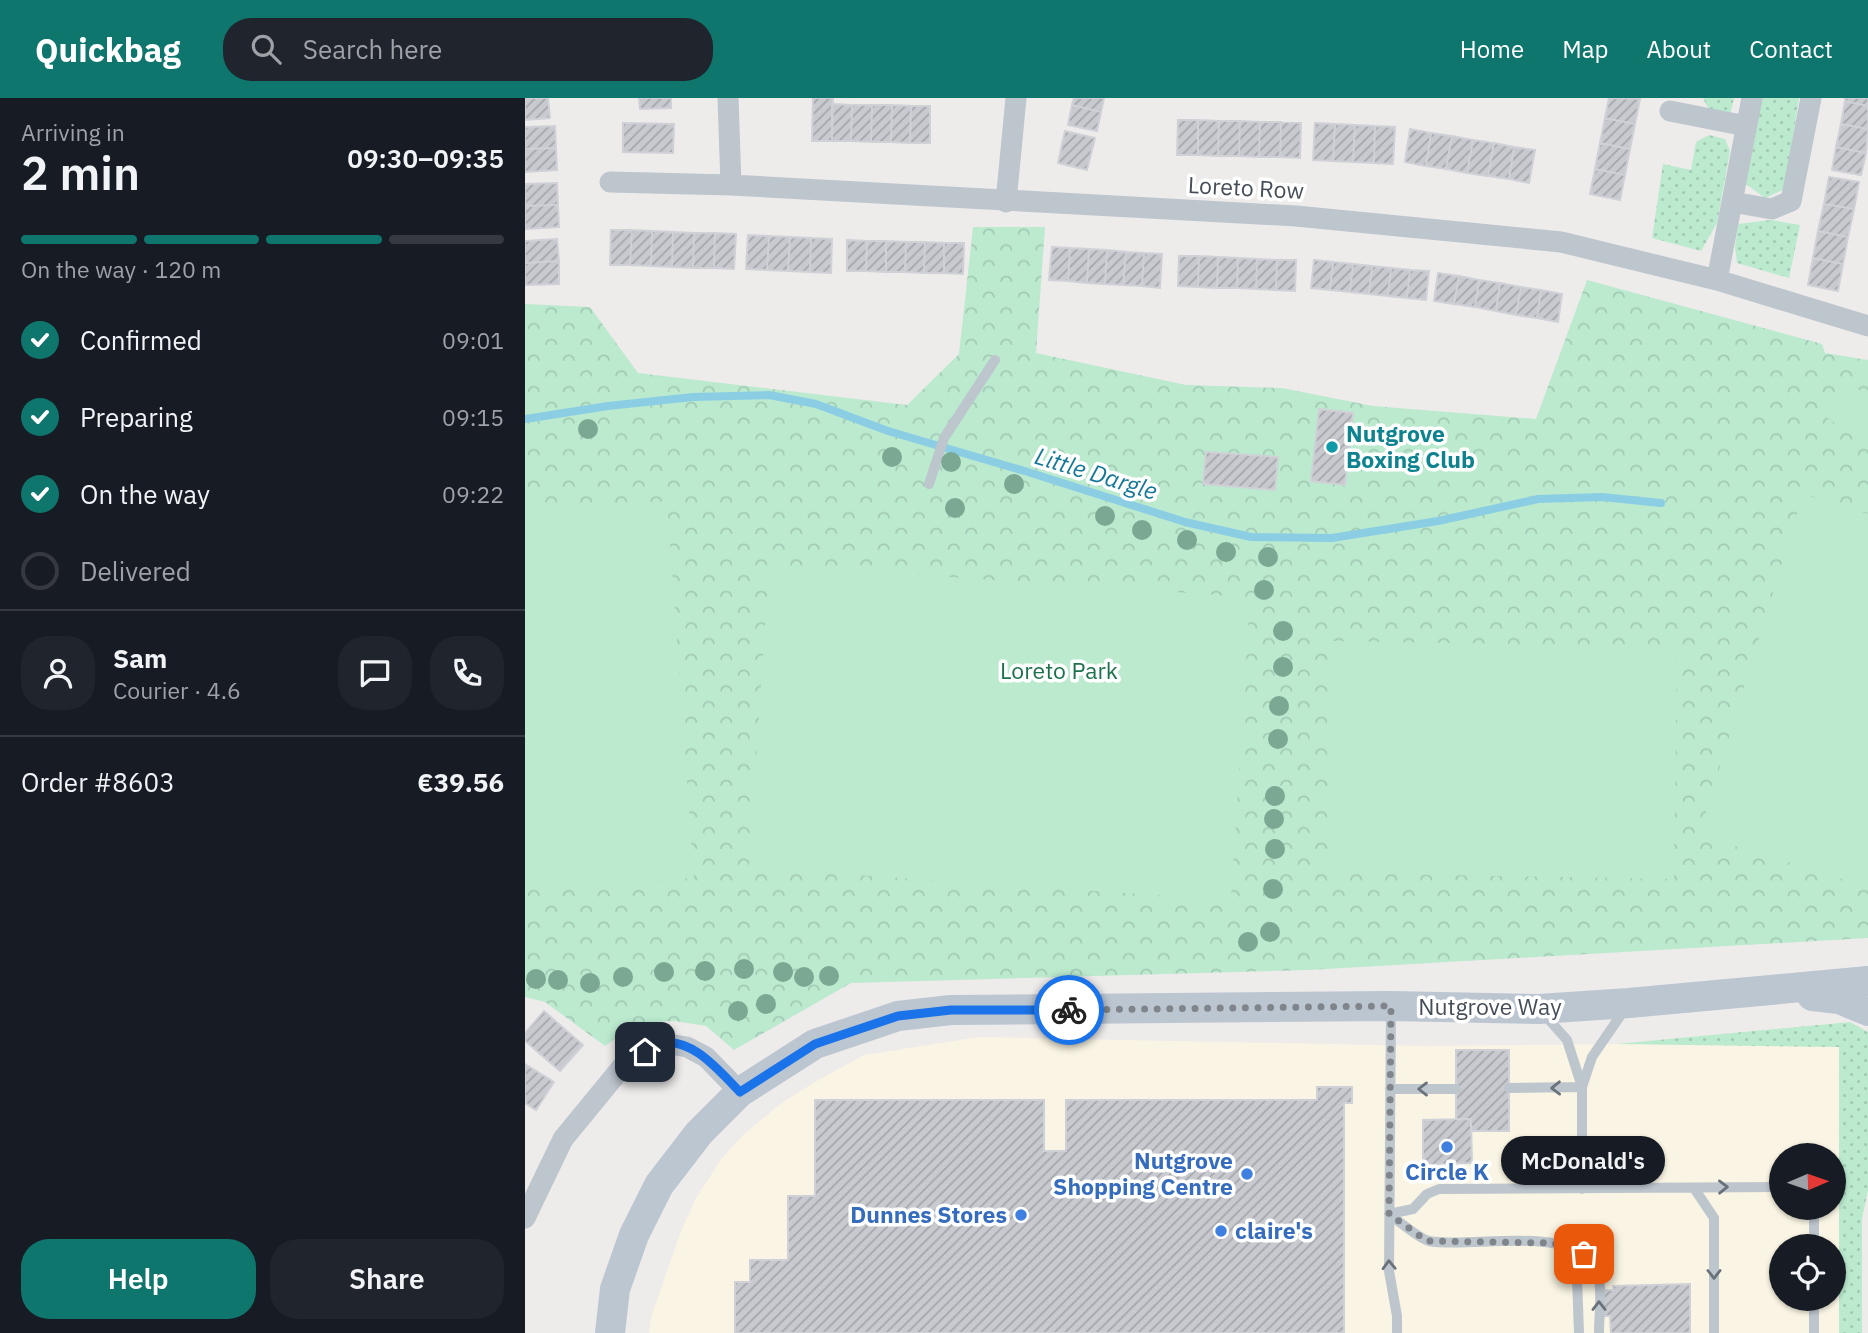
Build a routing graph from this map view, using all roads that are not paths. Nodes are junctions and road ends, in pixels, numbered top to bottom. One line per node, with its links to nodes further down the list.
1 (728, 98): 8 (street)
2 (1016, 98): 9 (street)
3 (1752, 98): 6 (street)
4 (1811, 98): 10 (street)
5 (1670, 111): 6 (street)
6 (1747, 126): 10 (street)
7 (610, 182): 8 (street, Loreto Row)
8 (731, 185): 9 (street, Loreto Row)
9 (1006, 202): 11 (street, Loreto Row)
10 (1732, 202): 11 (street)
11 (1717, 280): 12 (street, Loreto Row)
12 (1868, 326)
13 (995, 360): 14 (lane)
14 (929, 484)
15 (1868, 981): 16 (street, Nutgrove Way)
16 (1767, 991): 17 (street, Nutgrove Way); 20 (street)
17 (1629, 1003): 19 (street, Nutgrove Way); 21 (lane)
18 (1391, 1006): 19 (street, Nutgrove Way); 23 (lane); 25 (street, Nutgrove Way)
19 (1539, 1009): 21 (lane)
20 (1868, 1012)
21 (1582, 1087): 22 (lane, one-way to 22); 28 (lane)
22 (1509, 1088)
23 (1390, 1089): 24 (lane, one-way to 23); 29 (lane)
24 (1456, 1089)
25 (740, 1092): 30 (street); 33 (street, Nutgrove Way)
26 (1769, 1187): 27 (lane, one-way to 26)
27 (1694, 1188): 28 (lane); 37 (lane, one-way to 37)
28 (1581, 1189): 29 (lane)
29 (1389, 1214): 31 (lane); 34 (lane, one-way to 29)
30 (525, 1218)
31 (1576, 1250): 35 (lane); 36 (lane, one-way to 31)
32 (1814, 1311): 38 (lane)
33 (610, 1333)
34 (1397, 1333)
35 (1579, 1333)
36 (1599, 1333)
37 (1714, 1333)
38 (1814, 1333)

